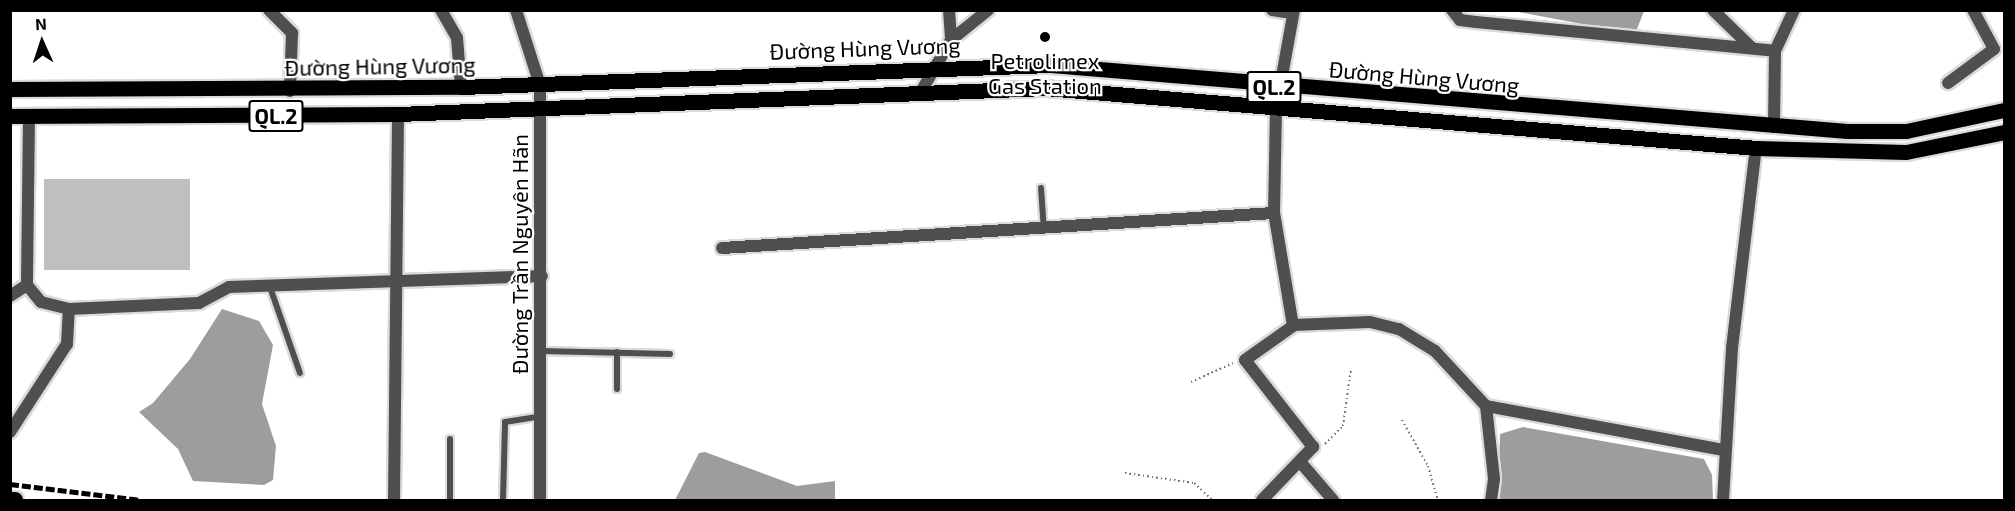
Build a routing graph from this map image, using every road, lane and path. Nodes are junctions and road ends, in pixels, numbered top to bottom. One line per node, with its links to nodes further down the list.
1 (269, 10): 22 (street)
2 (441, 10): 18 (street)
3 (516, 10): 17 (street, Đường Trần Nguyên Hãn)
4 (949, 10): 12 (street)
5 (988, 10): 12 (street)
6 (1272, 10): 11 (street)
7 (1452, 10): 13 (street)
8 (1713, 10): 13 (street)
9 (1794, 10): 14 (street)
10 (1973, 10): 16 (street)
11 (1293, 12): 19 (street)
12 (951, 40): 15 (street)
13 (1752, 48): 14 (street)
14 (1775, 51): 30 (street)
15 (933, 67): 17 (main road, Đường Hùng Vương / QL.2); 19 (main road, Đường Hùng Vương / QL.2); 21 (street)
16 (1948, 83)
17 (540, 85): 18 (main road, Đường Hùng Vương / QL.2); 24 (street, Đường Trần Nguyên Hãn)
18 (460, 87): 22 (main road, Đường Hùng Vương / QL.2)
19 (1280, 87): 23 (main road, Đường Hùng Vương / QL.2)
20 (10, 89): 22 (main road, Đường Hùng Vương / QL.2)
21 (922, 90): 24 (main road, Đường Hùng Vương / QL.2); 25 (main road, Đường Hùng Vương / QL.2)
22 (290, 91)
23 (1521, 107): 30 (main road, Đường Hùng Vương / QL.2); 31 (main road)
24 (541, 109): 27 (main road, Đường Hùng Vương / QL.2); 38 (street, Đường Trần Nguyên Hãn)
25 (1276, 110): 31 (main road, Đường Hùng Vương / QL.2); 35 (street)
26 (2004, 110): 30 (main road, Đường Hùng Vương / QL.2)
27 (398, 114): 29 (main road, Đường Hùng Vương / QL.2); 40 (street)
28 (10, 116): 29 (main road, Đường Hùng Vương / QL.2)
29 (29, 116): 39 (street)
30 (1774, 128)
31 (1519, 129): 33 (main road, Đường Hùng Vương / QL.2)
32 (2004, 132): 33 (main road, Đường Hùng Vương / QL.2)
33 (1756, 148): 59 (street)
34 (1041, 188): 36 (lane)
35 (1274, 213): 36 (street); 44 (street)
36 (1044, 227): 37 (street)
37 (723, 248)
38 (542, 276): 40 (street); 45 (street, Đường Trần Nguyên Hãn)
39 (27, 285): 42 (street); 43 (street)
40 (393, 285): 41 (street); 64 (street)
41 (270, 287): 43 (street); 50 (lane)
42 (10, 296)
43 (69, 309): 56 (street)
44 (1293, 325): 48 (street); 53 (street)
45 (541, 351): 46 (lane); 54 (street, Đường Trần Nguyên Hãn)
46 (618, 352): 47 (lane); 52 (lane)
47 (670, 354)
48 (1245, 360): 51 (path); 58 (street)
49 (1351, 369): 58 (path)
50 (300, 373)
51 (1191, 382)
52 (617, 389)
53 (1486, 406): 59 (street); 72 (street)
54 (541, 416): 66 (lane); 67 (street, Đường Trần Nguyên Hãn)
55 (1402, 420): 71 (path)
56 (10, 432)
57 (450, 439): 65 (lane)
58 (1313, 447): 60 (street)
59 (1723, 450): 73 (street)
60 (1302, 464): 69 (street); 70 (street)
61 (1125, 473): 68 (path)
62 (10, 500): 63 (highway)
63 (15, 501)
64 (394, 501)
65 (450, 501)
66 (503, 501)
67 (540, 501)
68 (1212, 501)
69 (1262, 501)
70 (1333, 501)
71 (1438, 501)
72 (1491, 501)
73 (1722, 501)

